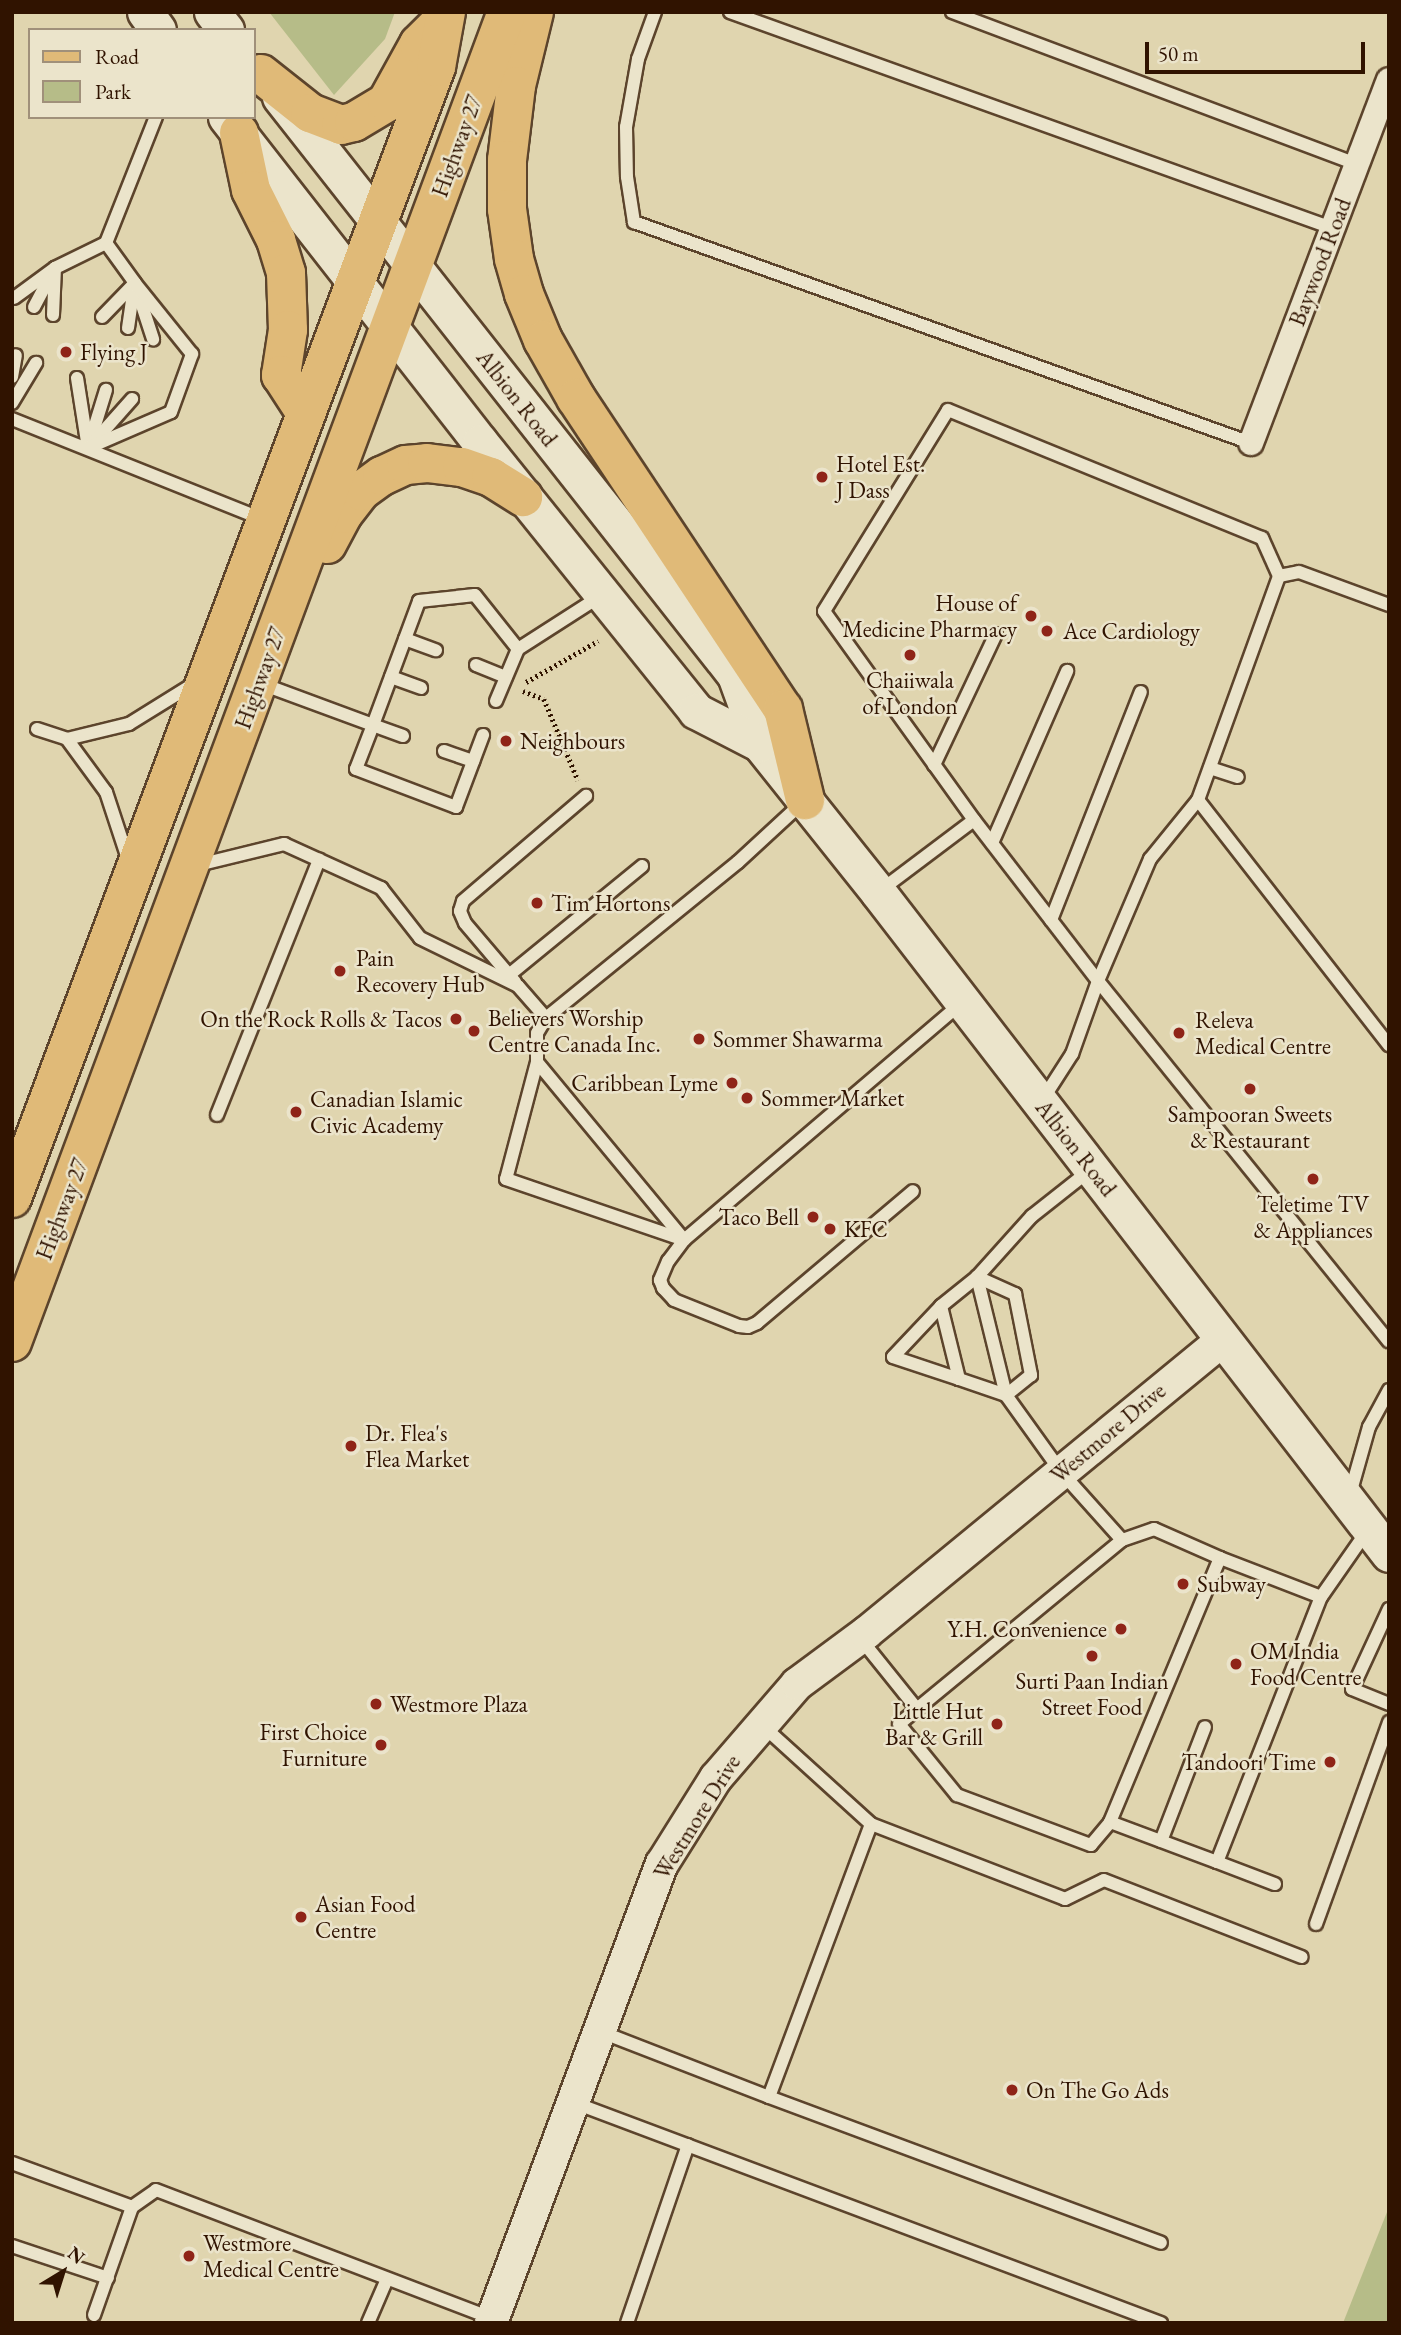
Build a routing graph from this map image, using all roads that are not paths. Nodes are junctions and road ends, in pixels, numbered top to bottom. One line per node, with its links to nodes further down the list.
1 (145, 12): 9 (main road)
2 (212, 12): 10 (main road)
3 (507, 12): 19 (main road, Highway 27)
4 (534, 12): 72 (main road)
5 (655, 12): 39 (lane)
6 (730, 12): 17 (lane)
7 (952, 12): 15 (lane)
8 (445, 15): 11 (main road); 16 (main road, Highway 27)
9 (157, 28)
10 (224, 28)
11 (258, 69): 16 (main road, Albion Road)
12 (1389, 80): 15 (street, Baywood Road)
13 (155, 119): 18 (lane)
14 (233, 125): 21 (main road, Albion Road); 37 (main road)
15 (1357, 164): 17 (street, Baywood Road)
16 (377, 221): 19 (main road, Albion Road); 21 (main road, Highway 27)
17 (1332, 228): 39 (street, Baywood Road)
18 (106, 243): 20 (lane); 22 (lane)
19 (413, 266): 27 (main road, Highway 27); 65 (main road, Albion Road)
20 (55, 268): 23 (lane); 24 (lane); 25 (lane)
21 (355, 281): 27 (main road, Albion Road); 37 (main road, Highway 27)
22 (135, 283): 26 (lane); 28 (lane); 29 (lane); 40 (lane)
23 (13, 299)
24 (34, 307)
25 (53, 315)
26 (102, 317)
27 (390, 327): 41 (main road, Albion Road); 43 (main road, Highway 27)
28 (128, 328)
29 (153, 339)
30 (16, 355): 32 (lane)
31 (36, 363): 36 (lane)
32 (12, 377)
33 (77, 379): 40 (lane)
34 (106, 390): 40 (lane)
35 (132, 399): 40 (lane)
36 (12, 403)
37 (305, 412): 42 (main road, Highway 27)
38 (12, 419): 40 (lane)
39 (1251, 443)
40 (88, 448): 42 (lane)
41 (523, 497): 43 (main road); 45 (main road, Albion Road)
42 (264, 520): 53 (main road, Highway 27)
43 (299, 573): 56 (main road, Highway 27)
44 (1279, 576): 46 (lane); 68 (lane); 69 (lane)
45 (603, 594): 49 (lane); 65 (main road, Albion Road)
46 (1389, 605)
47 (996, 634): 68 (lane)
48 (405, 639): 49 (lane); 50 (lane); 54 (lane)
49 (518, 649): 55 (lane)
50 (436, 650)
51 (476, 666): 55 (lane)
52 (1068, 671): 75 (lane)
53 (206, 675): 64 (lane); 79 (main road, Highway 27)
54 (391, 677): 57 (lane); 60 (lane)
55 (506, 677): 59 (lane)
56 (258, 683): 60 (lane); 77 (main road, Highway 27)
57 (421, 688)
58 (1141, 692): 81 (lane)
59 (496, 701)
60 (373, 725): 63 (lane); 67 (lane)
61 (37, 729): 64 (lane)
62 (483, 735): 67 (lane)
63 (403, 736)
64 (68, 738): 79 (lane)
65 (760, 744): 72 (main road, Albion Road)
66 (444, 751): 67 (lane)
67 (473, 761)
68 (934, 765): 74 (lane)
69 (1210, 768): 70 (lane); 73 (lane)
70 (1238, 777)
71 (586, 796): 82 (lane)
72 (805, 800): 80 (main road, Albion Road); 86 (lane)
73 (1198, 800): 83 (lane); 87 (lane)
74 (974, 820): 75 (lane); 80 (lane)
75 (992, 843): 81 (lane)
76 (318, 860): 77 (lane); 84 (lane); 90 (lane)
77 (191, 866): 98 (main road, Highway 27)
78 (642, 866): 82 (lane)
79 (132, 873): 92 (main road, Highway 27)
80 (878, 892): 85 (main road, Albion Road)
81 (1051, 920): 83 (lane)
82 (509, 975): 84 (lane)
83 (1098, 981): 89 (lane); 99 (lane)
84 (518, 986): 86 (lane)
85 (963, 1002): 89 (main road, Albion Road); 94 (lane)
86 (546, 1018): 88 (lane)
87 (1389, 1045)
88 (537, 1062): 94 (lane); 94 (lane)
89 (1041, 1102): 91 (main road, Albion Road)
90 (218, 1115)
91 (1092, 1168): 95 (lane); 97 (main road, Albion Road)
92 (16, 1176)
93 (912, 1191): 94 (lane)
94 (684, 1240)
95 (977, 1277): 96 (lane); 102 (lane); 102 (lane)
96 (941, 1306): 100 (lane); 100 (lane)
97 (1224, 1339): 103 (street, Westmore Drive); 104 (main road, Albion Road)
98 (12, 1342)
99 (1389, 1342)
100 (959, 1379): 102 (lane)
101 (1389, 1390): 104 (lane)
102 (1006, 1395): 103 (lane)
103 (1062, 1473): 105 (lane); 109 (street, Westmore Drive)
104 (1369, 1528): 107 (lane)
105 (1122, 1540): 106 (lane); 111 (lane)
106 (1220, 1558): 107 (lane); 115 (lane)
107 (1321, 1597): 118 (lane)
108 (1389, 1609): 110 (lane)
109 (860, 1638): 111 (lane); 113 (street, Westmore Drive)
110 (1389, 1704)
111 (918, 1709): 115 (lane)
112 (1389, 1722): 120 (lane)
113 (761, 1724): 116 (lane); 122 (street, Westmore Drive)
114 (1205, 1727): 117 (lane)
115 (1110, 1822): 117 (lane)
116 (871, 1824): 121 (lane); 123 (lane)
117 (1161, 1841): 118 (lane)
118 (1217, 1862): 119 (lane)
119 (1275, 1884)
120 (1316, 1924)
121 (1301, 1957)
122 (598, 2031): 123 (lane); 124 (street, Westmore Drive)
123 (769, 2096): 128 (lane)
124 (572, 2102): 125 (lane); 133 (street, Westmore Drive)
125 (688, 2145): 135 (lane); 136 (lane)
126 (12, 2163): 127 (lane)
127 (132, 2207): 130 (lane); 131 (lane)
128 (1161, 2243)
129 (12, 2246): 130 (lane)
130 (108, 2278): 132 (lane)
131 (387, 2279): 133 (lane); 134 (lane)
132 (94, 2315)
133 (492, 2321)
134 (368, 2323)
135 (627, 2323)
136 (1161, 2323)

